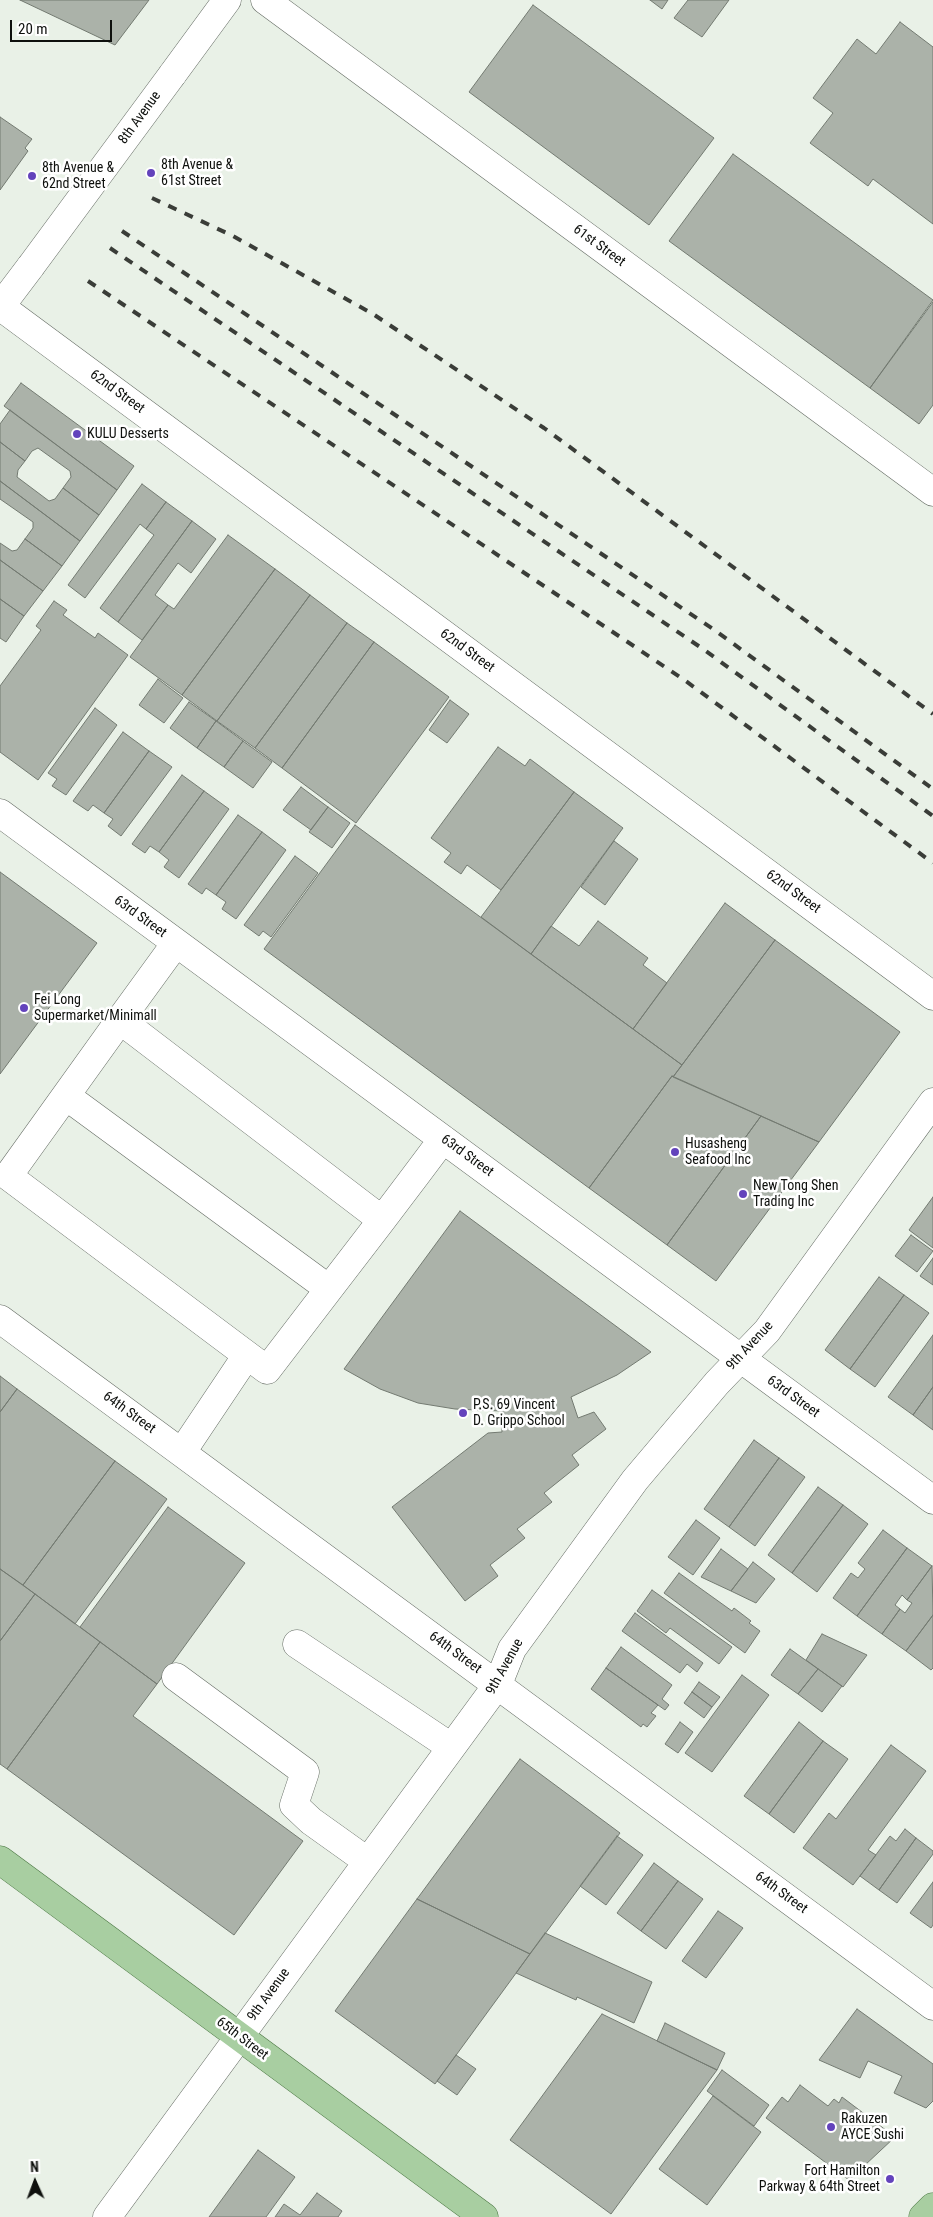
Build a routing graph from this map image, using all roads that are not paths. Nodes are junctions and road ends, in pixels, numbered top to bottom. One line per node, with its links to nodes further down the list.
1 (227, 0): 3 (street, 8th Avenue, bridge)
2 (265, 0): 4 (street, 61st Street)
3 (0, 307): 7 (street, 62nd Street)
4 (933, 492)
5 (0, 813): 6 (street, 63rd Street)
6 (176, 943): 8 (street); 11 (street, 63rd Street)
7 (933, 996)
8 (120, 1020): 9 (street); 13 (street)
9 (66, 1096): 12 (street); 14 (street)
10 (933, 1102): 16 (street, 9th Avenue)
11 (443, 1139): 13 (street); 16 (street, 63rd Street)
12 (4, 1181): 17 (street)
13 (382, 1220): 14 (street)
14 (329, 1289): 17 (street)
15 (0, 1319): 18 (street, 64th Street)
16 (740, 1357): 19 (street, 63rd Street); 22 (street, 9th Avenue)
17 (257, 1363): 18 (street)
18 (182, 1452): 22 (street, 64th Street)
19 (933, 1500)
20 (297, 1644): 23 (street)
21 (176, 1677): 25 (street)
22 (498, 1684): 23 (street, 9th Avenue); 26 (street, 64th Street)
23 (451, 1747): 25 (street, 9th Avenue)
24 (0, 1860): 27 (main road, 65th Street)
25 (367, 1861): 27 (street, 9th Avenue)
26 (933, 2006)
27 (239, 2036): 29 (street, 9th Avenue); 30 (main road, 65th Street)
28 (933, 2207): 31 (main road)
29 (106, 2217)
30 (484, 2217)
31 (923, 2217)

